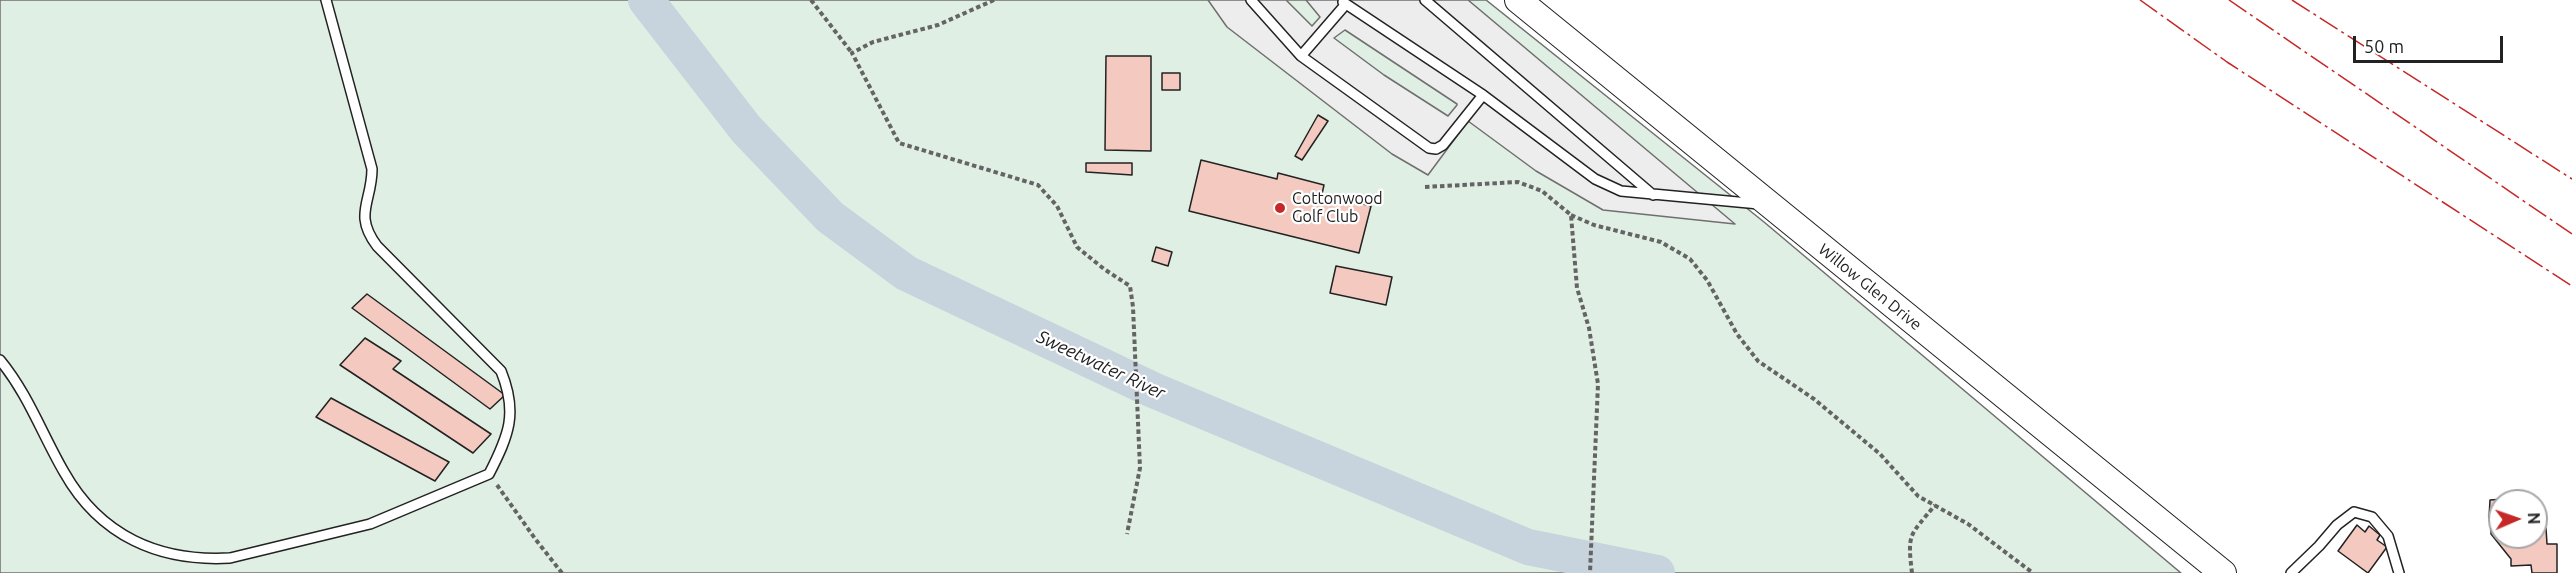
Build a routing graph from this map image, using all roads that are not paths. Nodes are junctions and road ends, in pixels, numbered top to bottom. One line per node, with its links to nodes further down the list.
1 (326, 0): 10 (lane)
2 (1251, 0): 6 (lane)
3 (1425, 0): 8 (lane)
4 (1518, 0): 9 (main road, Willow Glen Drive)
5 (1344, 2): 6 (lane); 7 (lane)
6 (1301, 56): 7 (lane)
7 (1483, 94): 8 (lane)
8 (1653, 195): 9 (lane)
9 (1770, 206): 11 (main road, Willow Glen Drive)
10 (0, 360)
11 (2223, 573)
12 (2291, 573): 13 (lane)
13 (2399, 573)

